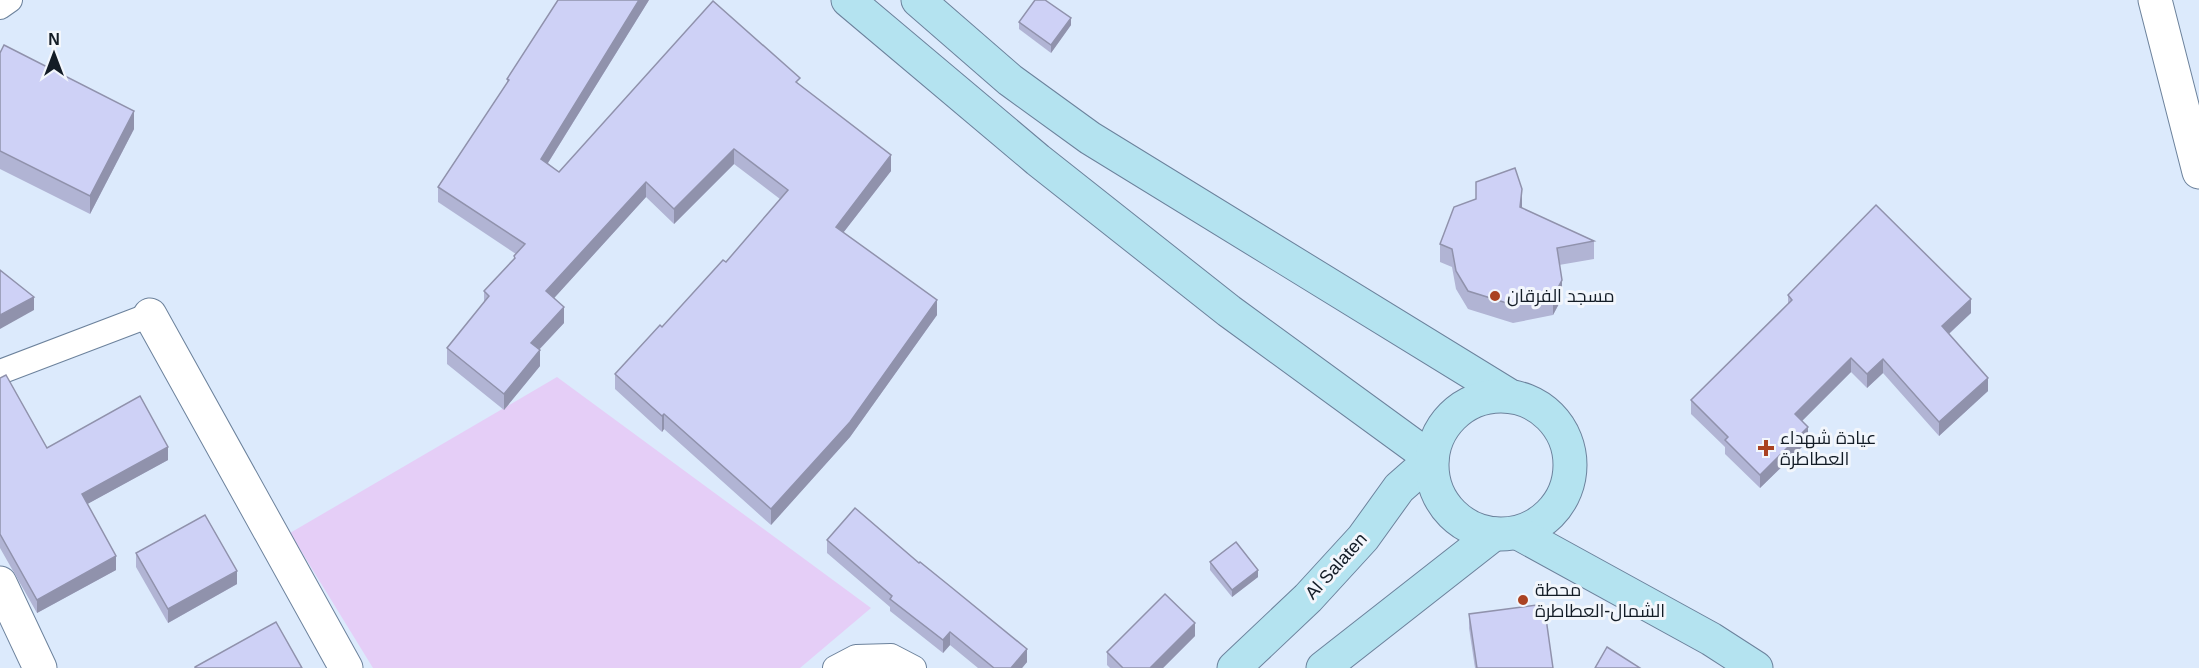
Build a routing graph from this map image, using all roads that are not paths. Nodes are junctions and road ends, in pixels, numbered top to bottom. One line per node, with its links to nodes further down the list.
1 (848, 0): 8 (main road)
2 (918, 0): 7 (main road)
3 (2155, 0): 4 (street)
4 (2199, 172)
5 (150, 315): 6 (lane); 12 (street)
6 (0, 372)
7 (1510, 396): 8 (main road); 9 (main road)
8 (1431, 459): 9 (main road); 15 (main road, Al Salaten)
9 (1506, 533): 16 (main road); 17 (main road)
10 (0, 583): 11 (street)
11 (40, 668)
12 (346, 668)
13 (835, 668): 14 (lane)
14 (914, 668)
15 (1234, 668)
16 (1323, 668)
17 (1756, 668)

